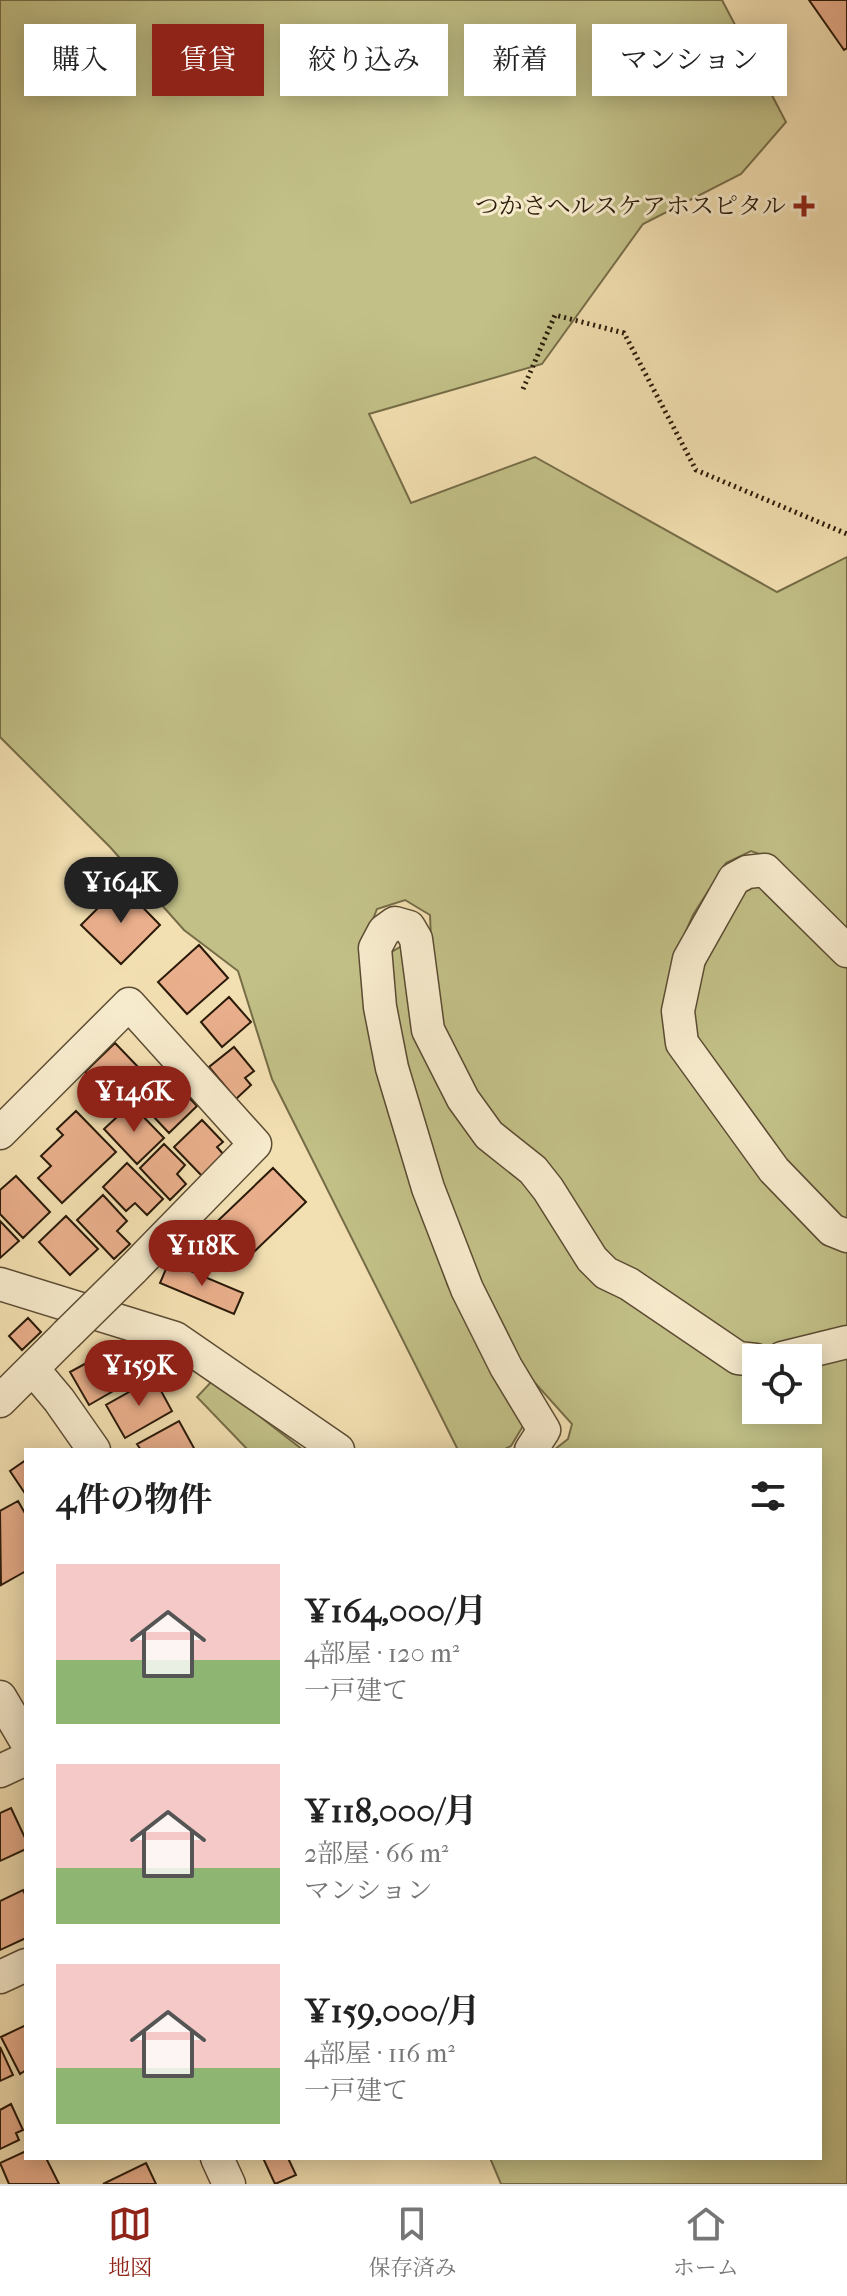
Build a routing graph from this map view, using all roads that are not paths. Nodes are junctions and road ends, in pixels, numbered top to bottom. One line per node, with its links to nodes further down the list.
1 (847, 951): 3 (street)
2 (0, 1133): 8 (street, bridge)
3 (847, 1236)
4 (0, 1284): 11 (street)
5 (847, 1342): 6 (street)
6 (822, 1348)
7 (742, 1358): 12 (street)
8 (33, 1369): 9 (street); 10 (street)
9 (0, 1401)
10 (93, 1448)
11 (335, 1448)
12 (532, 1448)
13 (0, 1697): 14 (street)
14 (24, 1738)
15 (24, 1760): 16 (street)
16 (0, 1771)
17 (24, 1966): 18 (street)
18 (0, 1977)
19 (218, 2160): 20 (street)
20 (229, 2184)

